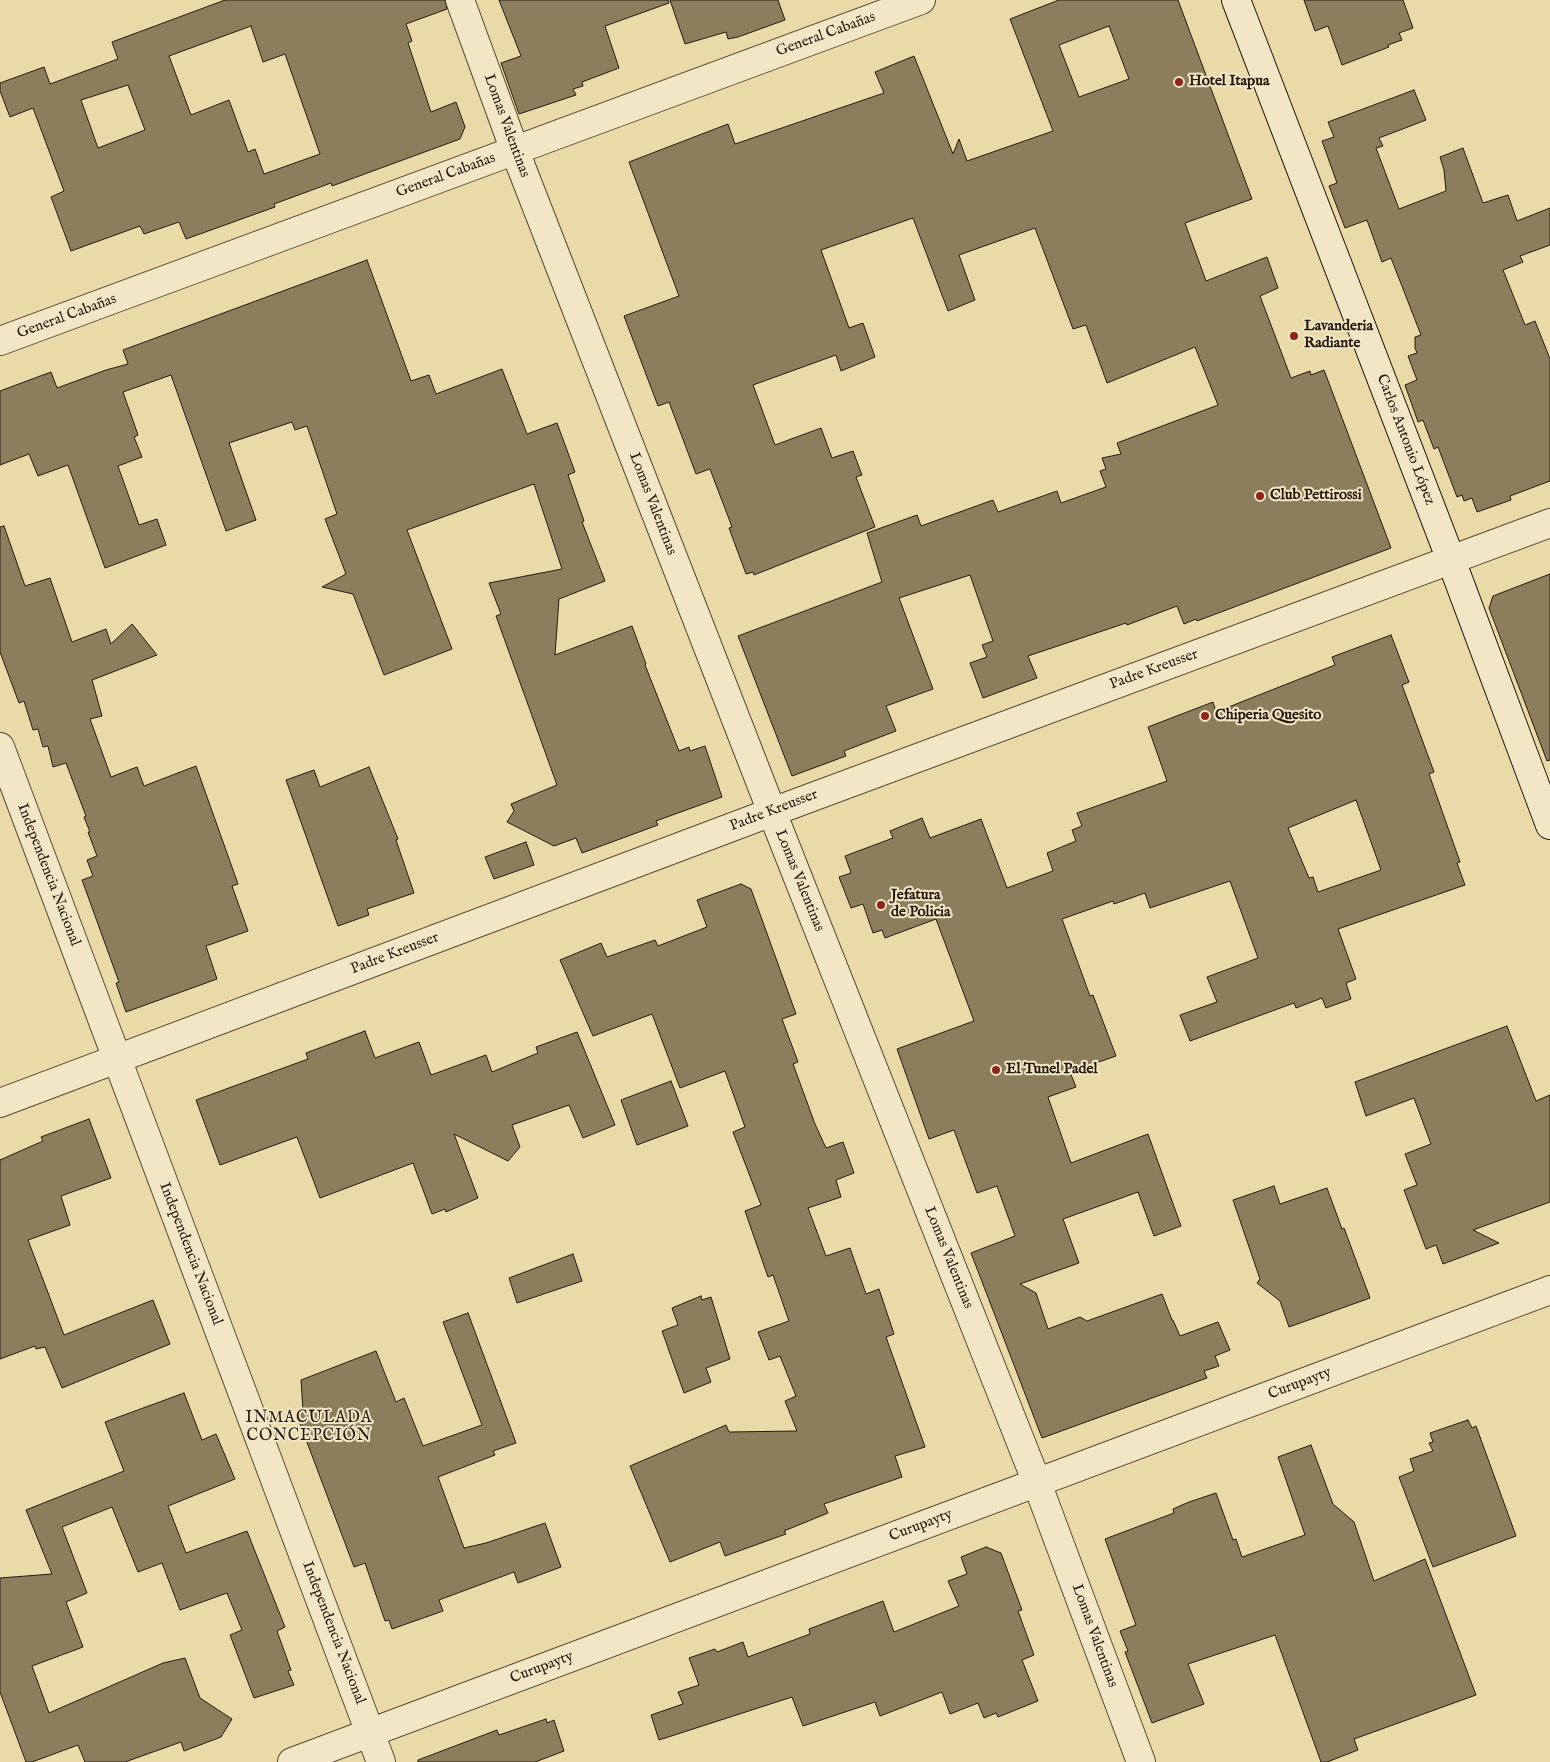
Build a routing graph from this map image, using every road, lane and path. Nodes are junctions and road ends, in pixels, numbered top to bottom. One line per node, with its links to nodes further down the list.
1 (460, 0): 4 (street, Lomas Valentinas)
2 (921, 0): 4 (street, General Cabañas)
3 (1236, 0): 7 (street, Carlos Antonio López)
4 (515, 151): 5 (street, General Cabañas); 9 (street, Lomas Valentinas)
5 (0, 341)
6 (1550, 523): 7 (street, Padre Kreusser)
7 (1451, 560): 9 (street, Padre Kreusser); 10 (street, Carlos Antonio López)
8 (0, 746): 11 (street, Independencia Nacional)
9 (772, 812): 11 (street, Padre Kreusser); 14 (street, Lomas Valentinas)
10 (1550, 825)
11 (117, 1059): 12 (street, Padre Kreusser); 15 (street, Independencia Nacional)
12 (0, 1103)
13 (1550, 1290): 14 (street, Curupayty)
14 (1037, 1483): 15 (street, Curupayty); 18 (street, Lomas Valentinas)
15 (370, 1733): 16 (street, Curupayty); 17 (street, Independencia Nacional)
16 (292, 1762)
17 (381, 1762)
18 (1140, 1762)

